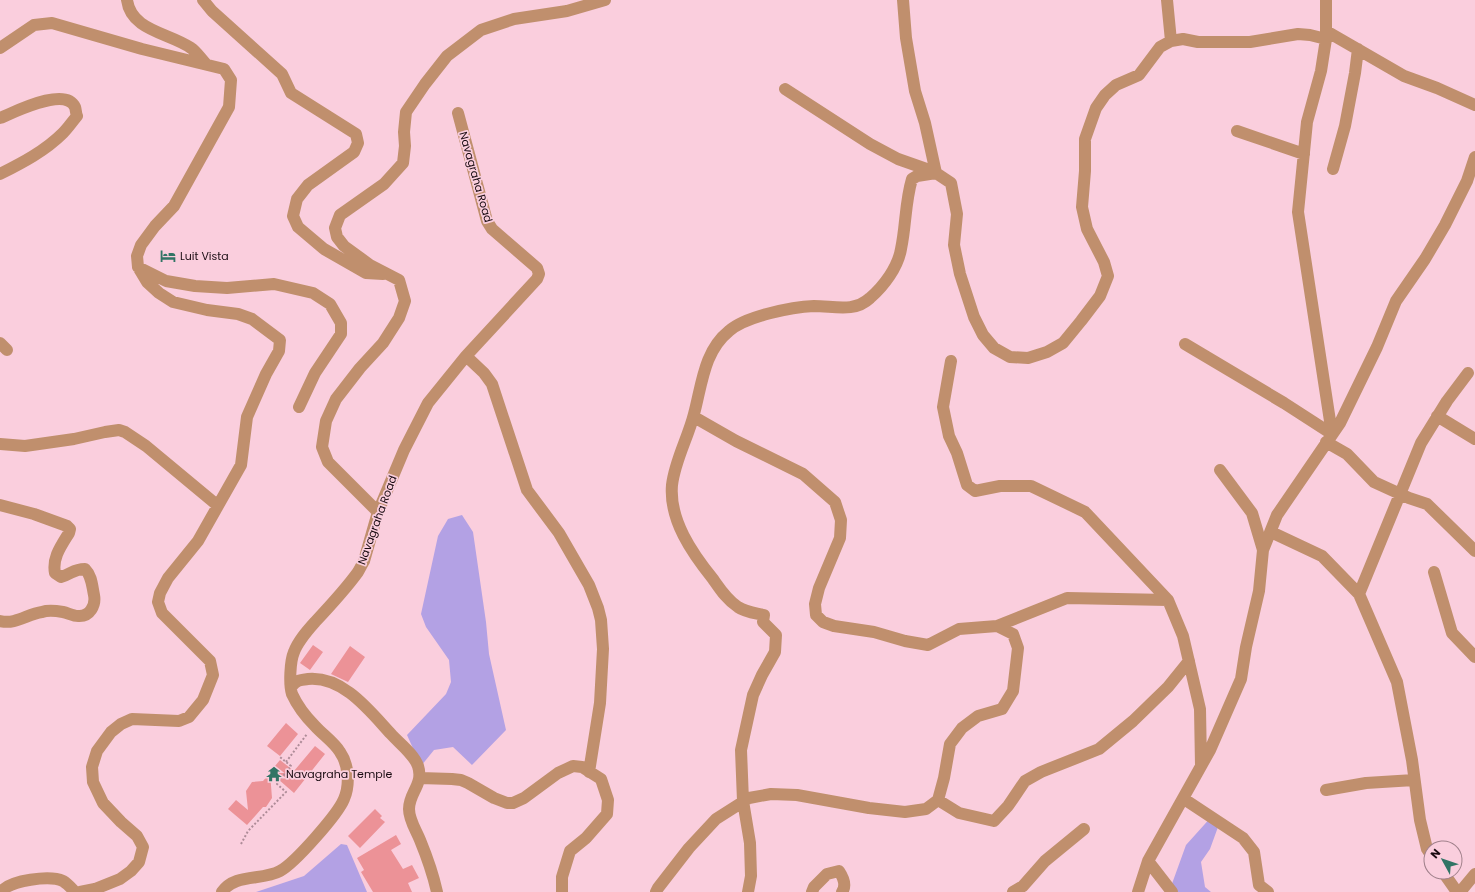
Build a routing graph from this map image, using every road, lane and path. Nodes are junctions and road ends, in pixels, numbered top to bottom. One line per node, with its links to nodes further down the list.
1 (127, 0): 11 (street)
2 (203, 0): 23 (street)
3 (903, 0): 20 (street)
4 (1167, 0): 8 (street)
5 (1326, 0): 7 (street)
6 (600, 1): 23 (street)
7 (1326, 35): 8 (street); 10 (street); 17 (street)
8 (1171, 41): 20 (street)
9 (0, 48): 11 (street)
10 (1358, 49): 13 (street); 19 (street)
11 (206, 64): 22 (street)
12 (784, 89): 20 (street)
13 (1475, 105)
14 (458, 113): 25 (street, Navagraha Road)
15 (0, 118): 21 (street)
16 (1237, 131): 17 (street)
17 (1304, 154): 31 (street)
18 (1475, 157): 31 (street)
19 (1333, 169)
20 (936, 173): 30 (street)
21 (0, 174)
22 (138, 267): 28 (street); 37 (street)
23 (386, 275): 38 (street)
24 (1185, 344): 31 (street)
25 (466, 356): 38 (street, Navagraha Road); 54 (street)
26 (951, 361): 44 (street)
27 (1468, 373): 29 (street)
28 (299, 407)
29 (1438, 416): 32 (street); 35 (street)
30 (694, 417): 46 (street); 60 (street)
31 (1329, 438): 35 (street); 39 (street)
32 (1475, 439)
33 (0, 444): 37 (street)
34 (1220, 470): 40 (street)
35 (1401, 494): 41 (street); 43 (street)
36 (0, 505): 45 (street)
37 (217, 505): 69 (street)
38 (378, 512): 49 (street, Navagraha Road)
39 (1270, 532): 40 (street); 43 (street)
40 (1263, 550): 53 (street)
41 (1475, 551)
42 (1434, 572): 47 (street)
43 (1359, 594): 56 (street)
44 (1168, 600): 46 (street); 48 (street)
45 (0, 621)
46 (997, 626): 59 (street)
47 (1475, 657)
48 (1189, 661): 53 (street); 59 (street)
49 (292, 686): 50 (street, Navagraha Road); 55 (street)
50 (314, 725): 52 (path); 70 (street, Navagraha Road)
51 (280, 757): 52 (path)
52 (286, 762): 63 (path)
53 (1201, 766): 58 (street)
54 (589, 772): 55 (street); 72 (street)
55 (420, 778): 71 (street)
56 (1414, 780): 57 (street); 62 (street)
57 (1326, 790)
58 (1184, 799): 64 (street); 80 (street)
59 (938, 800): 60 (street)
60 (744, 801): 73 (street); 74 (street)
61 (1084, 828): 77 (street)
62 (1425, 840)
63 (241, 844)
64 (1148, 861): 78 (street); 79 (street)
65 (1475, 874): 81 (street)
66 (1449, 880): 81 (street)
67 (1, 892): 68 (street)
68 (75, 892)
69 (80, 892)
70 (222, 892)
71 (437, 892)
72 (562, 892)
73 (656, 892)
74 (748, 892)
75 (812, 892): 76 (street)
76 (842, 892)
77 (1013, 892)
78 (1138, 892)
79 (1172, 892)
80 (1268, 892)
81 (1459, 892)

